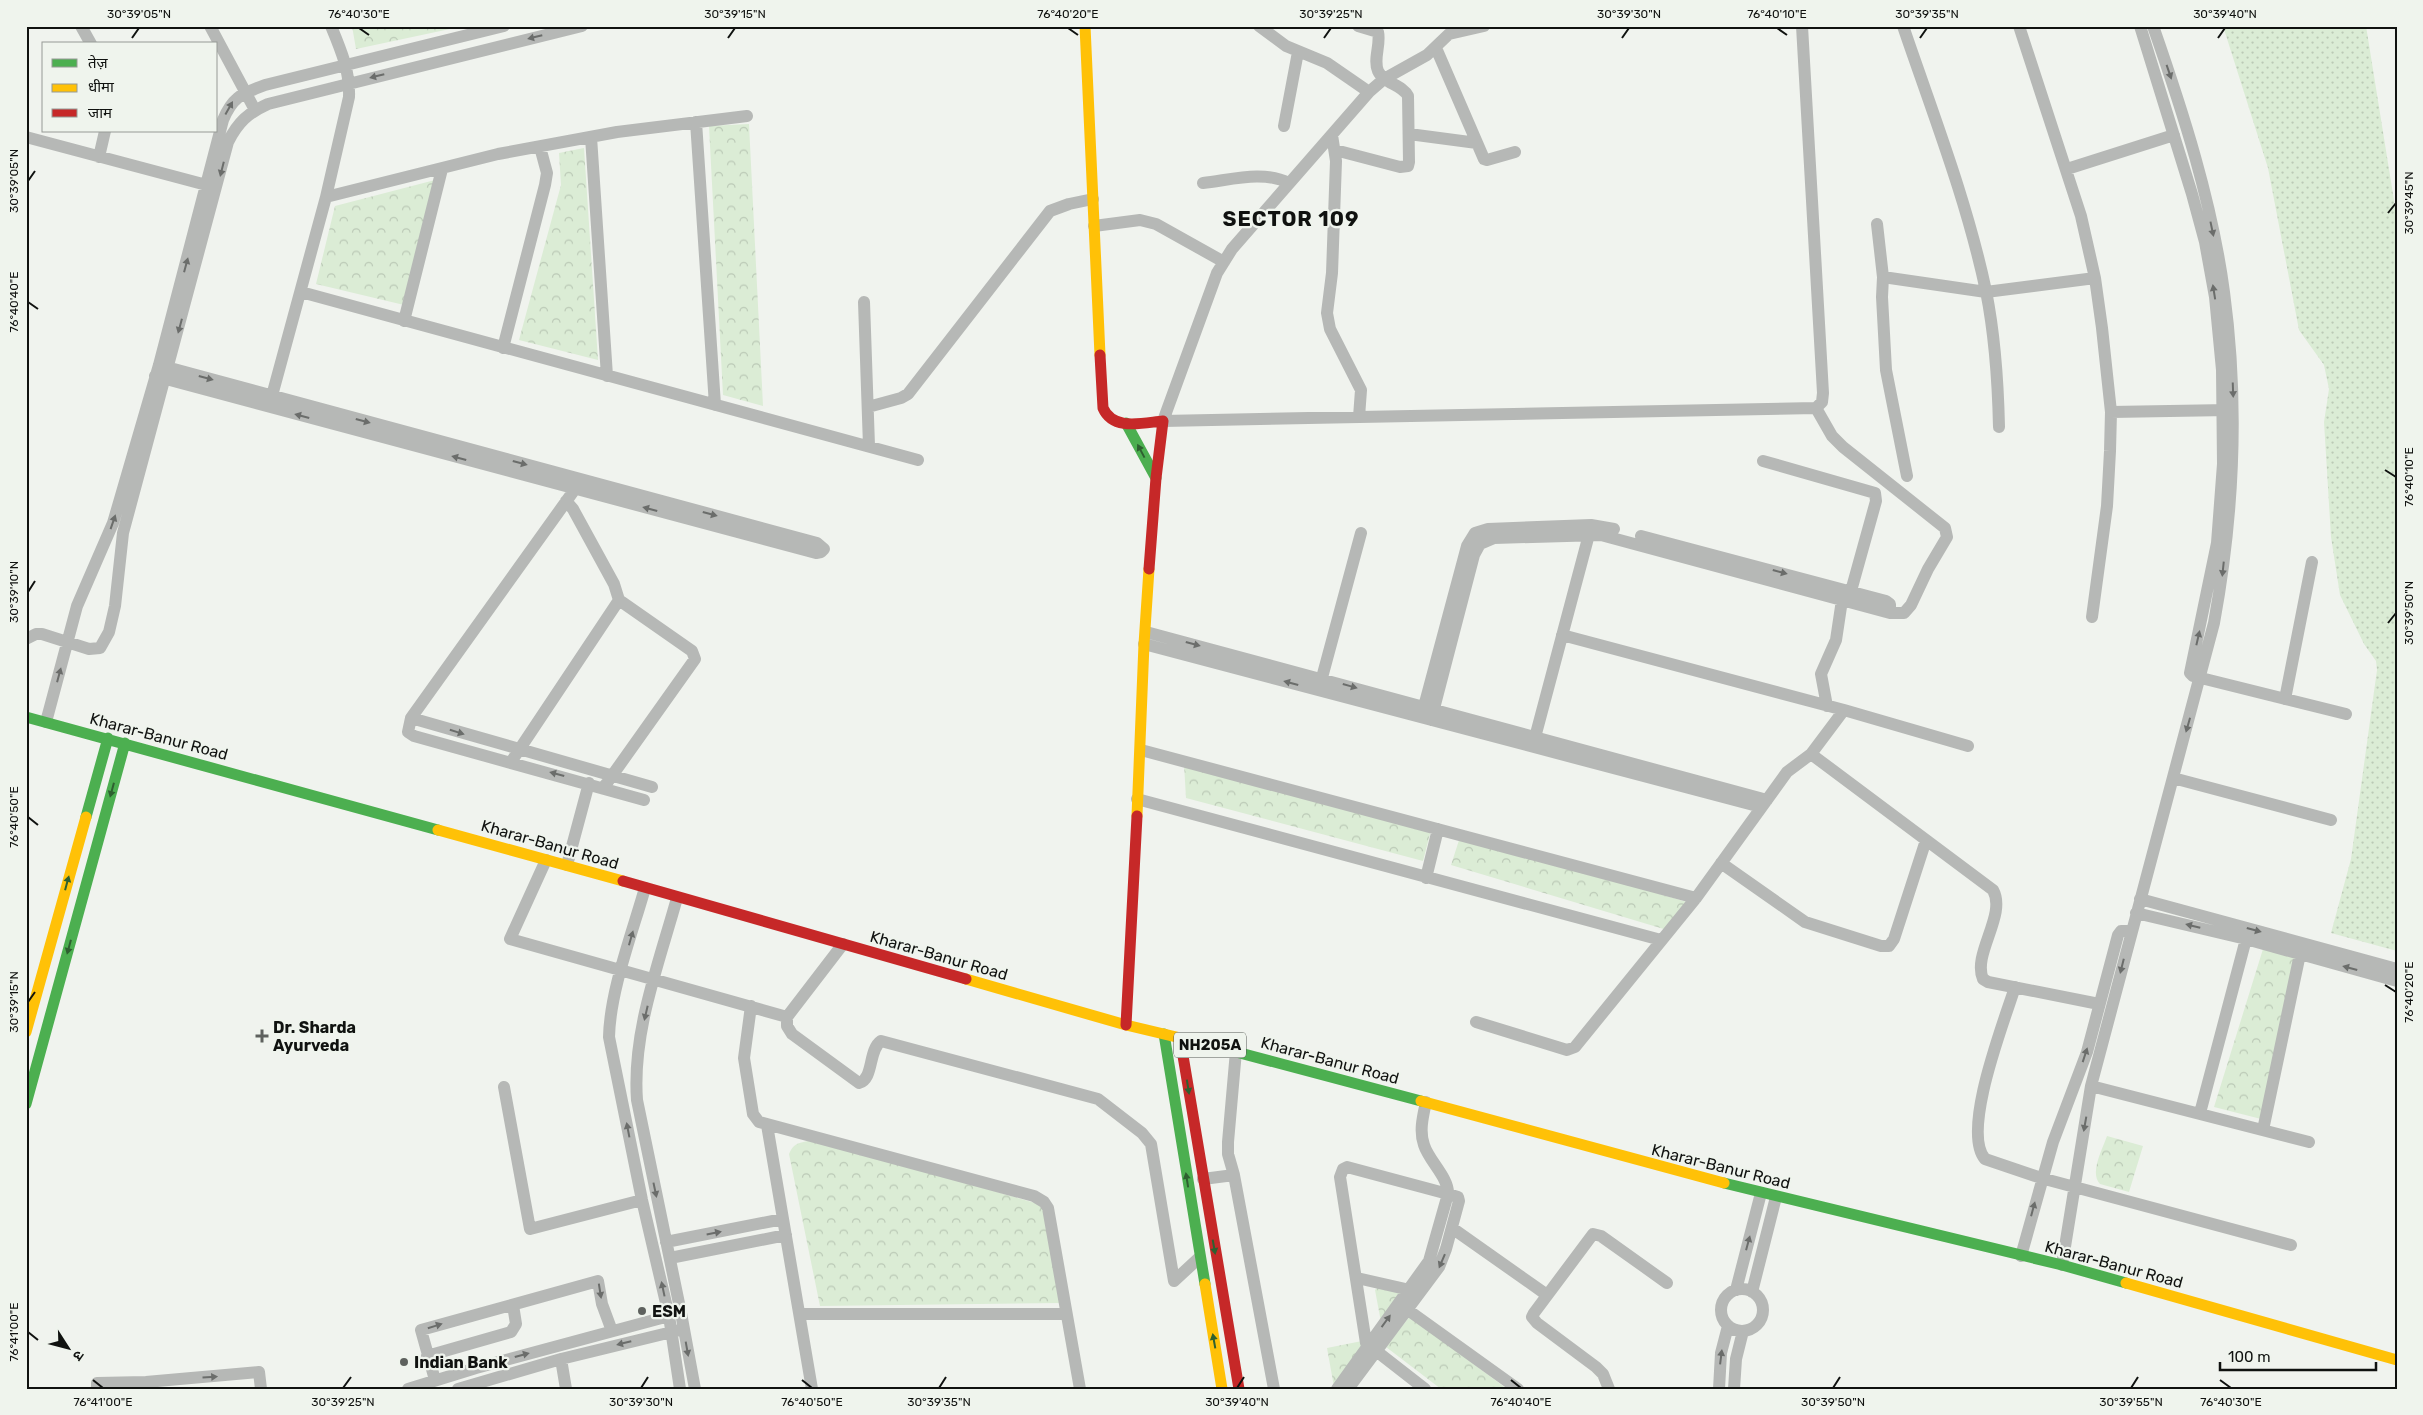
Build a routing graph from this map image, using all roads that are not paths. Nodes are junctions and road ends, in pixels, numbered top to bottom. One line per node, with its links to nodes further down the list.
1 (81, 26): 16 (street)
2 (210, 26): 22 (street)
3 (331, 26): 19 (street)
4 (504, 26): 19 (street)
5 (1085, 26): 45 (main road)
6 (1259, 26): 18 (street)
7 (1358, 26): 20 (street)
8 (1440, 26): 17 (street)
9 (1484, 26): 17 (street)
10 (1802, 26): 61 (street)
11 (1904, 26): 52 (street)
12 (2019, 26): 40 (street)
13 (2140, 26): 31 (street)
14 (2154, 26): 62 (street, one-way to 62)
15 (576, 27): 21 (street, one-way to 21)
16 (90, 42)
17 (1434, 50): 20 (street); 34 (street)
18 (1298, 52): 23 (street); 27 (street)
19 (346, 64): 21 (street); 22 (street)
20 (1384, 79): 23 (street); 30 (street)
21 (349, 83): 24 (street); 44 (street)
22 (246, 92): 24 (street); 43 (street, one-way to 22)
23 (1369, 92): 29 (street)
24 (254, 110): 43 (street, one-way to 43)
25 (747, 116): 26 (street)
26 (696, 122): 32 (street); 59 (street)
27 (1284, 126)
28 (105, 132): 38 (street)
29 (1332, 134): 36 (street); 42 (street)
30 (1409, 134): 34 (street); 36 (street)
31 (2174, 134): 40 (street); 62 (street, one-way to 31)
32 (591, 137): 35 (street); 57 (street)
33 (26, 138): 38 (street)
34 (1477, 143): 37 (street)
35 (540, 147): 39 (street); 55 (street)
36 (1335, 150): 64 (street)
37 (1515, 152)
38 (99, 157): 43 (street)
39 (442, 169): 44 (street); 54 (street)
40 (2067, 169): 50 (street)
41 (1202, 183): 42 (street)
42 (1289, 183): 48 (street)
43 (212, 186): 56 (street)
44 (326, 197): 51 (street)
45 (1093, 199): 47 (main road); 60 (street)
46 (1877, 224): 49 (street)
47 (1094, 226): 48 (street); 66 (main road)
48 (1224, 262): 65 (street)
49 (1883, 277): 52 (street); 71 (street)
50 (2095, 278): 52 (street); 63 (street)
51 (301, 292): 54 (street); 58 (street)
52 (1986, 292): 67 (street)
53 (864, 302): 60 (street)
54 (404, 321): 55 (street)
55 (503, 348): 57 (street)
56 (162, 372): 58 (street); 85 (street, one-way to 56); 85 (street)
57 (607, 376): 59 (street)
58 (270, 402): 73 (street, one-way to 58); 75 (street, one-way to 75)
59 (715, 405): 68 (street)
60 (868, 406): 68 (street)
61 (1816, 408): 64 (street); 79 (street)
62 (2228, 410): 63 (street); 86 (street)
63 (2111, 412): 81 (street)
64 (1359, 417): 65 (street)
65 (1163, 421): 66 (main road); 72 (main road)
66 (1126, 423): 72 (main road, one-way to 66)
67 (1999, 427)
68 (869, 446): 69 (street)
69 (918, 460)
70 (1763, 461): 79 (street)
71 (1907, 476)
72 (1156, 478): 83 (main road)
73 (575, 489): 74 (street); 75 (street, one-way to 73)
74 (566, 501): 80 (street); 94 (street)
75 (679, 511): 75 (street, one-way to 75)
76 (1590, 529): 79 (street); 82 (street); 91 (street)
77 (1361, 533): 87 (street)
78 (2312, 562): 88 (street)
79 (1847, 596): 89 (street)
80 (619, 600): 100 (street); 104 (street)
81 (2092, 617)
82 (1562, 635): 89 (street); 97 (street)
83 (1145, 638): 87 (street); 101 (main road)
84 (26, 639): 85 (street)
85 (68, 642): 95 (street, one-way to 85)
86 (2201, 678): 88 (street); 105 (street, one-way to 105)
87 (1320, 684): 91 (street)
88 (2285, 699): 92 (street)
89 (1827, 706): 90 (street)
90 (1844, 710): 99 (street); 102 (street)
91 (1427, 714): 97 (street)
92 (2346, 714)
93 (26, 716): 95 (main road, Kharar-Banur Road / NH205A)
94 (411, 718): 100 (street, one-way to 100); 103 (street)
95 (46, 722): 96 (main road, Kharar-Banur Road / NH205A)
96 (108, 738): 98 (main road, Kharar-Banur Road / NH205A); 139 (main road, one-way to 96)
97 (1534, 742): 111 (street)
98 (124, 743): 115 (main road, Kharar-Banur Road / NH205A); 146 (main road, one-way to 146)
99 (1968, 746)
100 (517, 750): 103 (street); 104 (street)
101 (1141, 750): 109 (main road); 113 (street)
102 (1810, 754): 111 (street); 114 (street)
103 (511, 762): 106 (street, one-way to 103)
104 (611, 775): 107 (street); 108 (street)
105 (2173, 778): 112 (street); 122 (street)
106 (589, 783): 107 (street); 117 (street)
107 (604, 787): 110 (street)
108 (652, 787)
109 (1137, 799): 118 (street); 138 (main road)
110 (644, 800)
111 (1764, 803): 116 (street)
112 (2331, 820)
113 (1438, 829): 118 (street); 121 (street)
114 (1926, 840): 116 (street); 133 (street)
115 (546, 860): 117 (main road, Kharar-Banur Road / NH205A); 130 (street)
116 (1721, 864): 121 (street)
117 (567, 865): 119 (main road, Kharar-Banur Road / NH205A)
118 (1426, 878): 126 (street)
119 (645, 888): 120 (main road, Kharar-Banur Road / NH205A); 130 (street, one-way to 119)
120 (678, 898): 127 (main road, Kharar-Banur Road / NH205A); 131 (street)
121 (1696, 898): 126 (street)
122 (2140, 899): 123 (street); 129 (street, one-way to 129)
123 (2136, 912): 124 (street); 125 (street, one-way to 123)
124 (2131, 931): 134 (street); 143 (street, one-way to 143)
125 (2246, 939): 128 (street); 147 (street)
126 (1661, 940): 137 (street)
127 (843, 944): 136 (street); 138 (main road, Kharar-Banur Road / NH205A)
128 (2300, 954): 132 (street, one-way to 128); 149 (street)
129 (2397, 969)
130 (622, 971): 131 (street); 158 (street, one-way to 130)
131 (654, 980): 135 (street); 162 (street, one-way to 162)
132 (2397, 981)
133 (2014, 987): 134 (street); 152 (street)
134 (2099, 1004): 152 (street, one-way to 134)
135 (751, 1006): 136 (street); 148 (street)
136 (787, 1018): 166 (street)
137 (1476, 1022)
138 (1126, 1025): 140 (main road, Kharar-Banur Road / NH205A)
139 (26, 1032)
140 (1164, 1034): 141 (main road, Kharar-Banur Road / NH205A); 166 (main road, one-way to 140)
141 (1180, 1038): 142 (main road, Kharar-Banur Road / NH205A); 153 (main road, one-way to 153)
142 (1236, 1051): 145 (main road, Kharar-Banur Road / NH205A); 151 (street)
143 (2092, 1086): 147 (street); 154 (street, one-way to 154)
144 (504, 1087): 158 (street)
145 (1426, 1102): 155 (street); 156 (main road, Kharar-Banur Road / NH205A)
146 (26, 1104)
147 (2200, 1114): 149 (street)
148 (767, 1125): 159 (street); 177 (street)
149 (2263, 1130): 150 (street)
150 (2309, 1142)
151 (1234, 1175): 153 (street); 201 (street)
152 (2041, 1178): 154 (street); 164 (street, one-way to 152)
153 (1203, 1179): 200 (main road, one-way to 200)
154 (2074, 1186): 163 (street); 167 (street)
155 (1448, 1194): 160 (street); 168 (street); 170 (street)
156 (1761, 1194): 157 (main road, Kharar-Banur Road / NH205A); 171 (street, one-way to 156)
157 (1776, 1197): 164 (main road, Kharar-Banur Road / NH205A); 172 (street)
158 (642, 1200): 178 (street, one-way to 158)
159 (783, 1219): 161 (street); 162 (street, one-way to 159)
160 (1452, 1228): 173 (street); 175 (street, one-way to 175)
161 (786, 1235): 165 (street); 176 (street)
162 (666, 1242): 165 (street)
163 (2291, 1246)
164 (2021, 1256): 167 (main road, Kharar-Banur Road / NH205A)
165 (670, 1258): 180 (street)
166 (1199, 1258): 199 (main road, one-way to 166)
167 (2062, 1265): 186 (main road, Kharar-Banur Road / NH205A)
168 (1356, 1278): 170 (street); 183 (street)
169 (1667, 1283): 173 (street)
170 (1410, 1290): 175 (street)
171 (1736, 1290): 172 (street); 179 (street)
172 (1752, 1292): 182 (street)
173 (1547, 1295): 205 (street)
174 (513, 1305): 181 (street, one-way to 181); 184 (street); 184 (street, one-way to 174)
175 (1403, 1306): 183 (street); 189 (street)
176 (800, 1314): 177 (street); 197 (street)
177 (1065, 1314): 198 (street)
178 (669, 1316): 180 (street); 181 (street)
179 (1728, 1326): 182 (street); 206 (street, one-way to 179)
180 (678, 1330): 185 (street, one-way to 185); 195 (street); 196 (street, one-way to 196)
181 (612, 1331): 187 (street, one-way to 181)
182 (1743, 1331): 207 (street)
183 (1372, 1349): 202 (street); 203 (street); 204 (street)
184 (427, 1356): 187 (street)
185 (561, 1360): 193 (street); 194 (street)
186 (2397, 1360)
187 (435, 1380): 192 (street)
188 (179, 1384): 190 (street); 191 (street, one-way to 191)
189 (1516, 1388)
190 (97, 1389)
191 (261, 1389)
192 (408, 1389)
193 (458, 1389)
194 (566, 1389)
195 (680, 1389)
196 (695, 1389)
197 (812, 1389)
198 (1080, 1389)
199 (1222, 1389)
200 (1239, 1389)
201 (1274, 1389)
202 (1336, 1389)
203 (1348, 1389)
204 (1424, 1389)
205 (1609, 1389)
206 (1719, 1389)
207 (1734, 1389)

